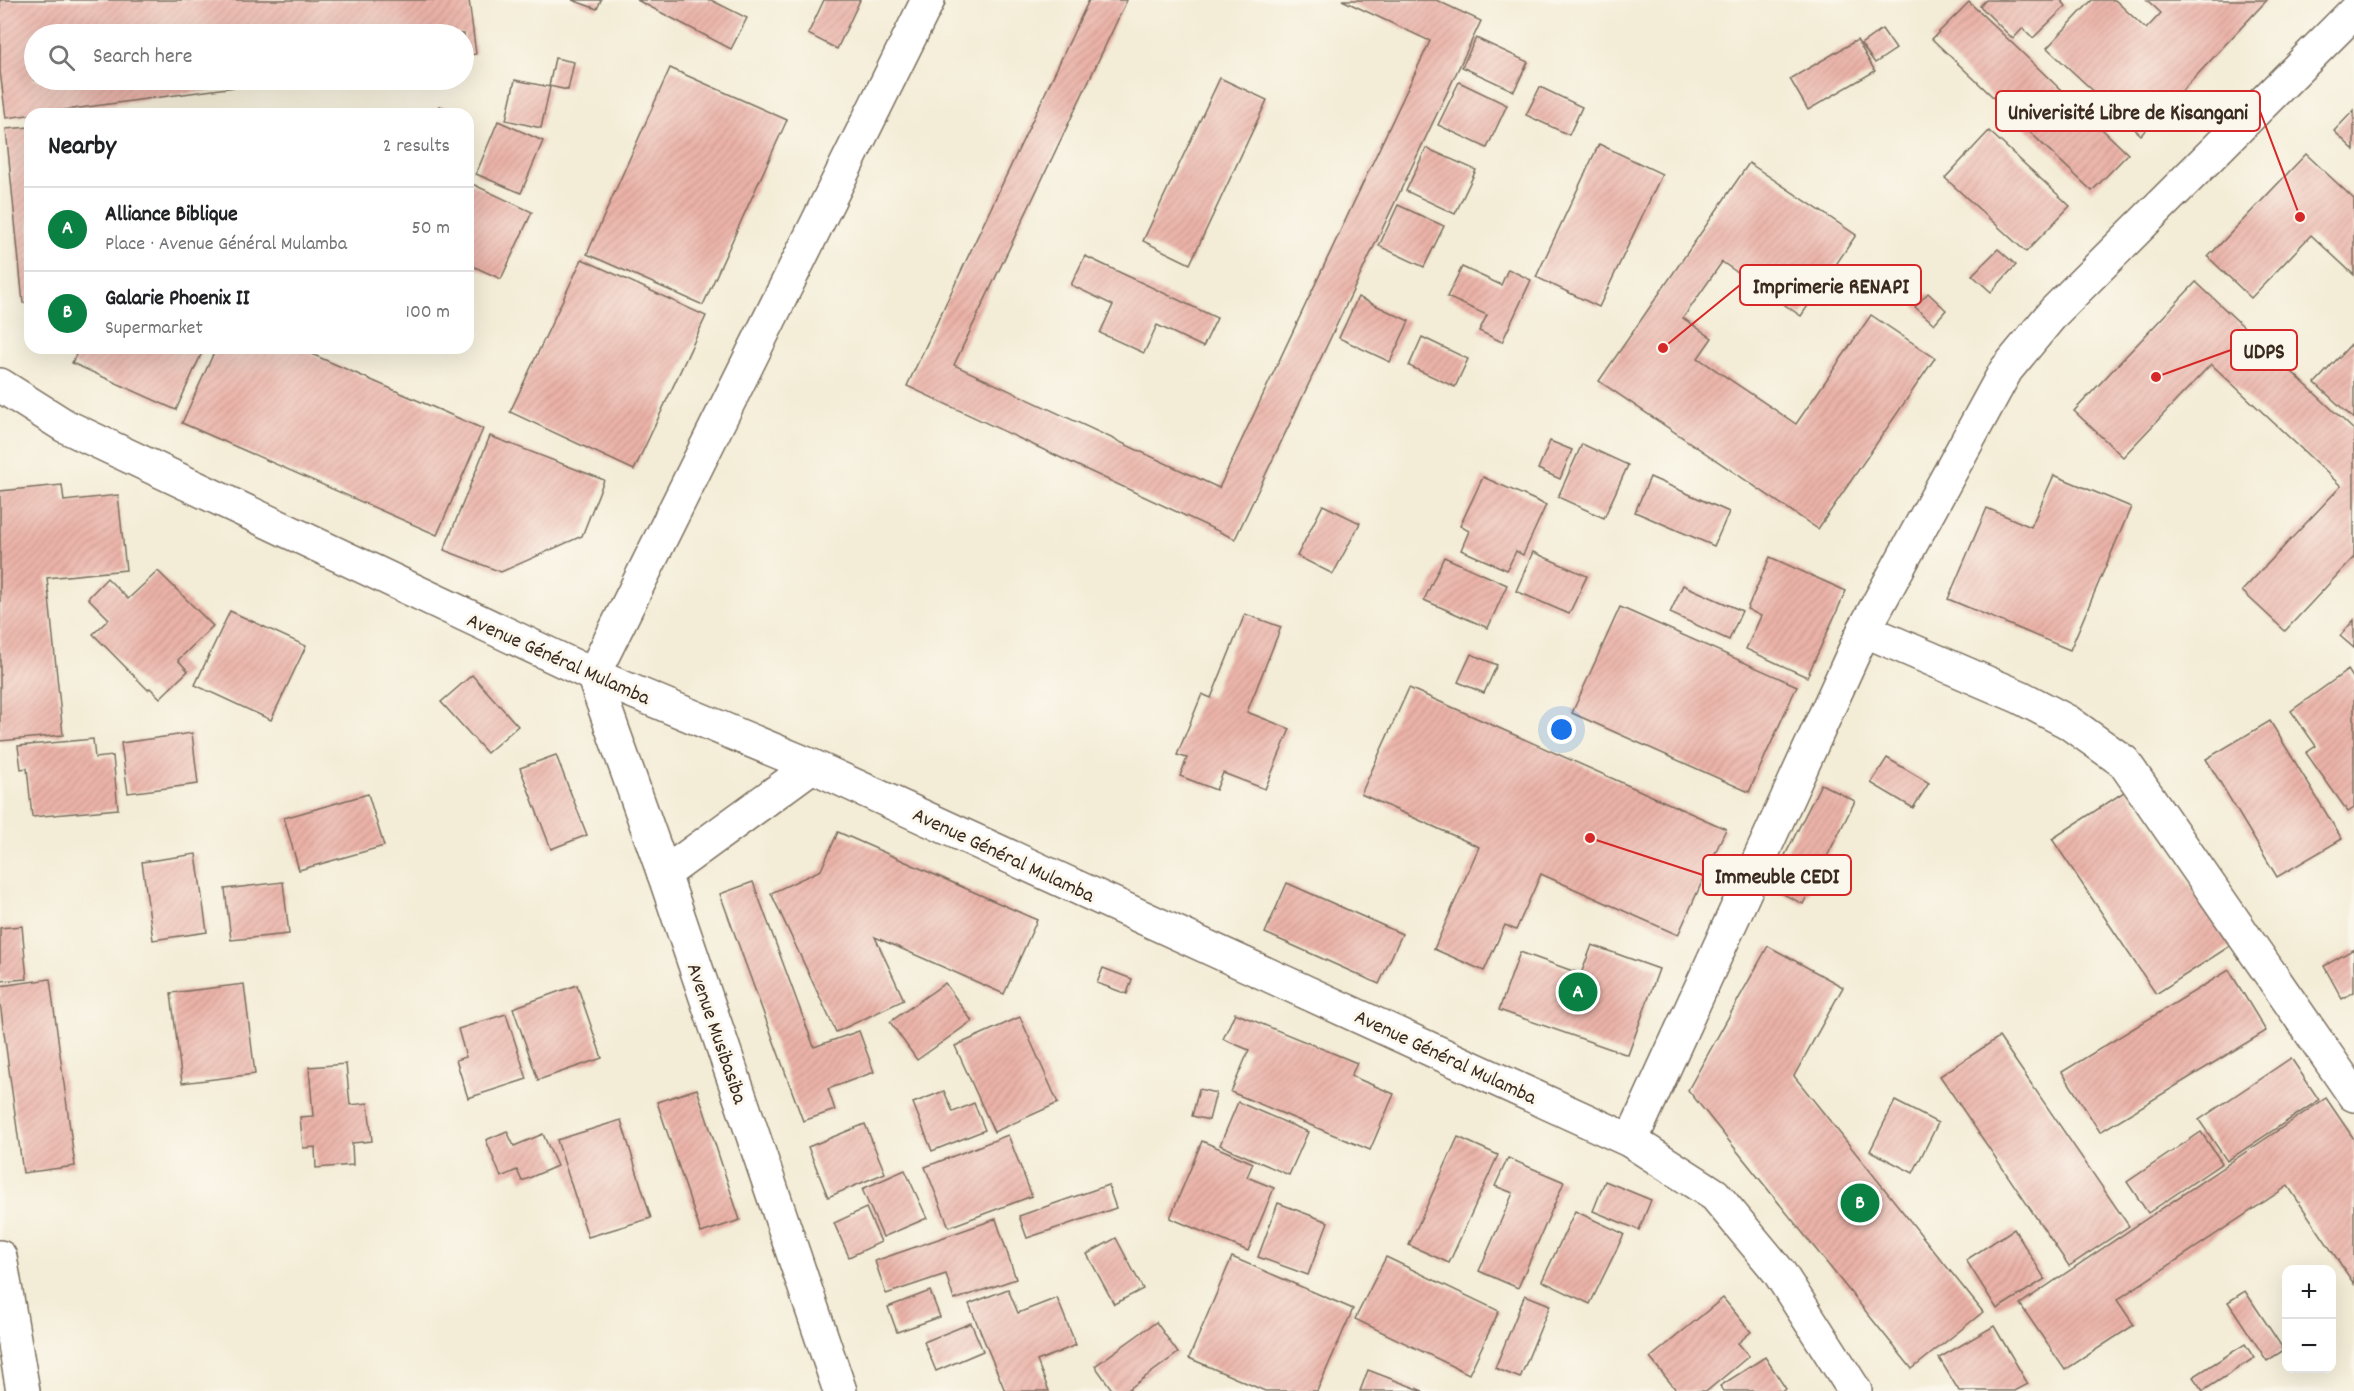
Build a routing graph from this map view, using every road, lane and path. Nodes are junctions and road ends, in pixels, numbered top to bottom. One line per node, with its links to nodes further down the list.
1 (928, 0): 7 (street)
2 (2354, 12): 6 (street)
3 (0, 385): 5 (street)
4 (0, 407): 5 (street)
5 (65, 426): 7 (street, Avenue Général Mulamba)
6 (1864, 630): 10 (street); 11 (street)
7 (593, 675): 8 (street, Avenue Général Mulamba); 9 (street, Avenue Musibasiba)
8 (812, 766): 9 (street); 11 (street, Avenue Général Mulamba)
9 (664, 874): 14 (street, Avenue Musibasiba)
10 (2354, 1095)
11 (1631, 1141): 15 (street, Avenue Général Mulamba)
12 (0, 1257): 13 (street)
13 (23, 1391)
14 (840, 1391)
15 (1855, 1391)

